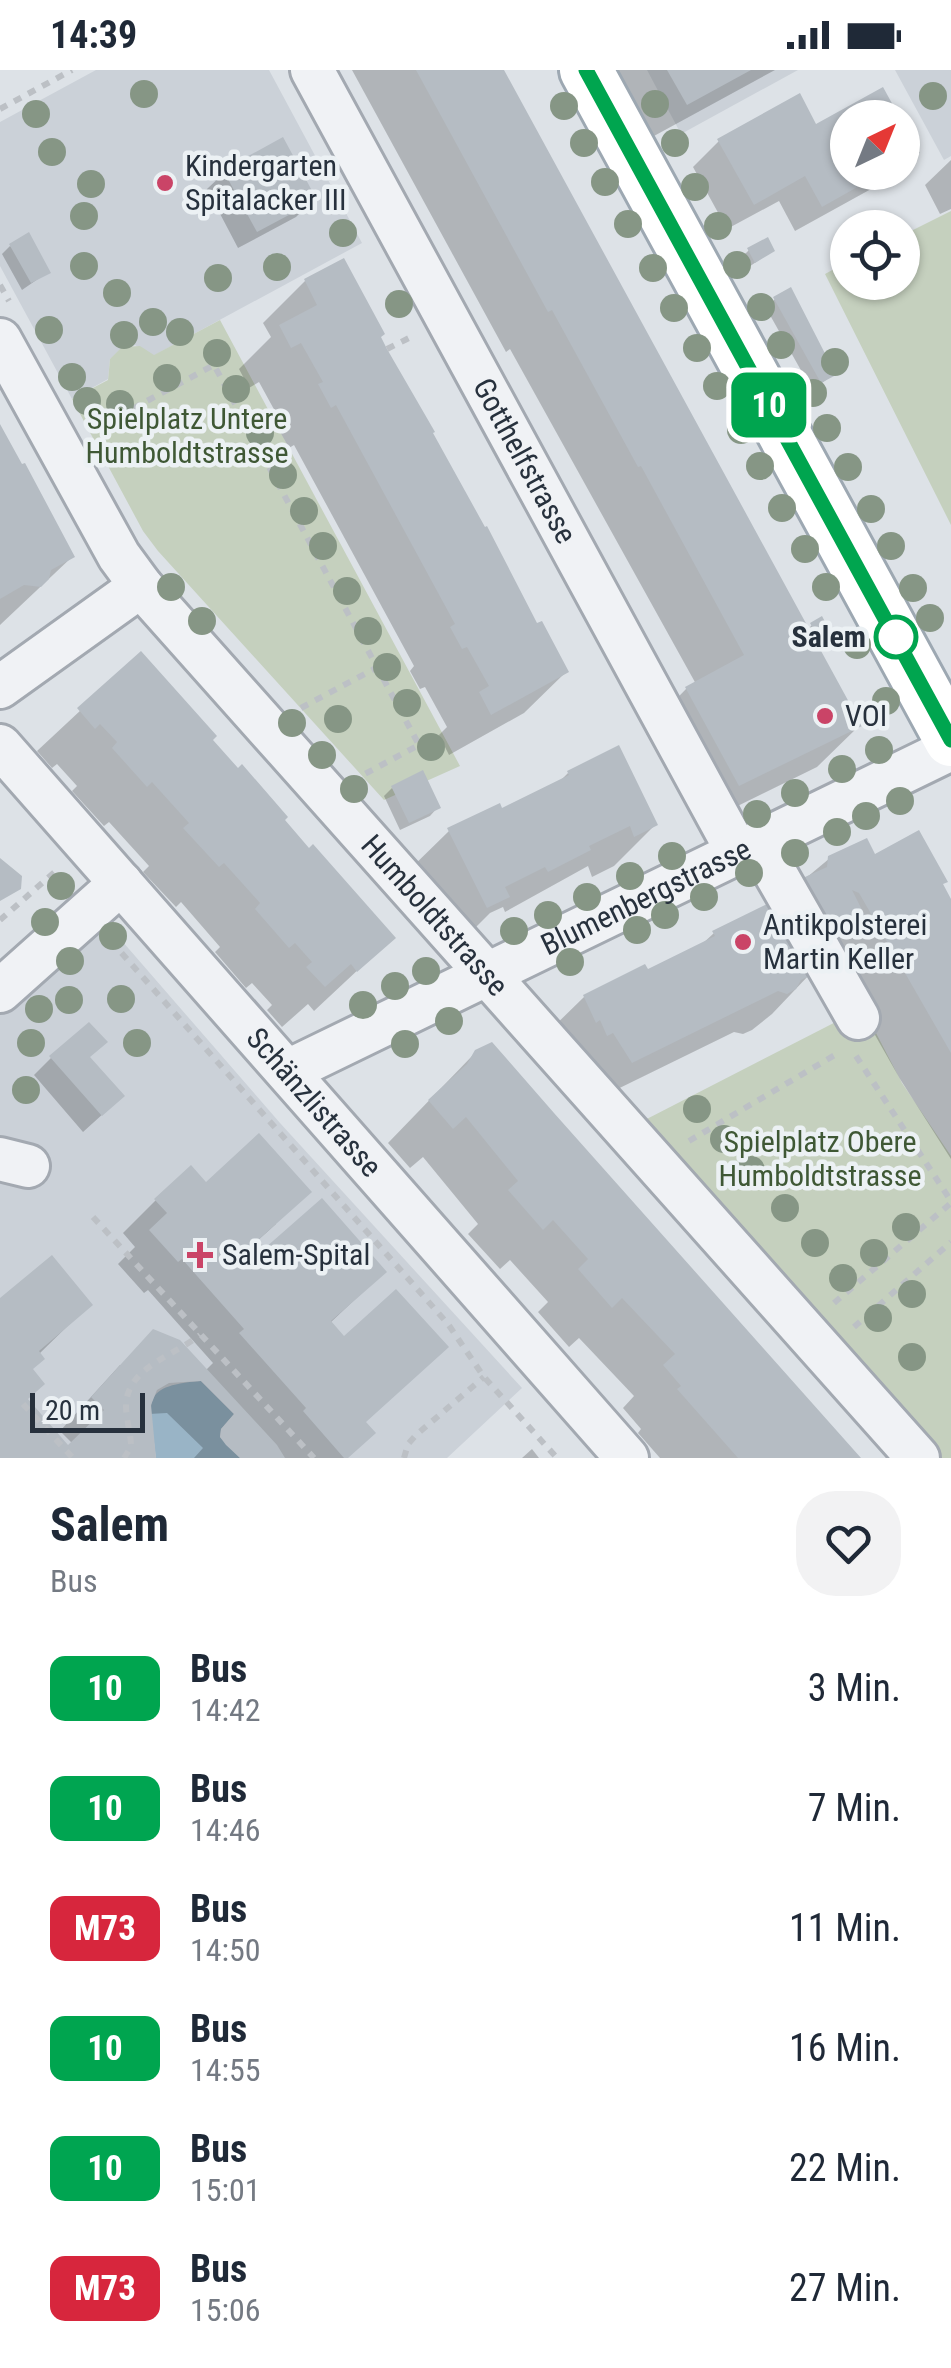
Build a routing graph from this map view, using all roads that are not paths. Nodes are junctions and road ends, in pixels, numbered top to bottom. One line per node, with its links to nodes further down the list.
1 (312, 70): 9 (street, Gotthelfstrasse)
2 (586, 70): 6 (main road)
3 (0, 340): 4 (street, Humboldtstrasse)
4 (141, 586): 5 (street); 11 (street, Humboldtstrasse)
5 (0, 687)
6 (951, 740)
7 (0, 746): 10 (street, Schänzlistrasse)
8 (951, 748): 9 (street, Blumenbergstrasse)
9 (748, 848): 11 (street, Blumenbergstrasse); 13 (street, Gotthelfstrasse)
10 (121, 882): 12 (street); 14 (street, Schänzlistrasse)
11 (488, 975): 14 (street, Blumenbergstrasse); 16 (street, Humboldtstrasse)
12 (0, 990)
13 (858, 1018)
14 (288, 1071): 15 (street, Schänzlistrasse)
15 (627, 1458)
16 (918, 1458)

